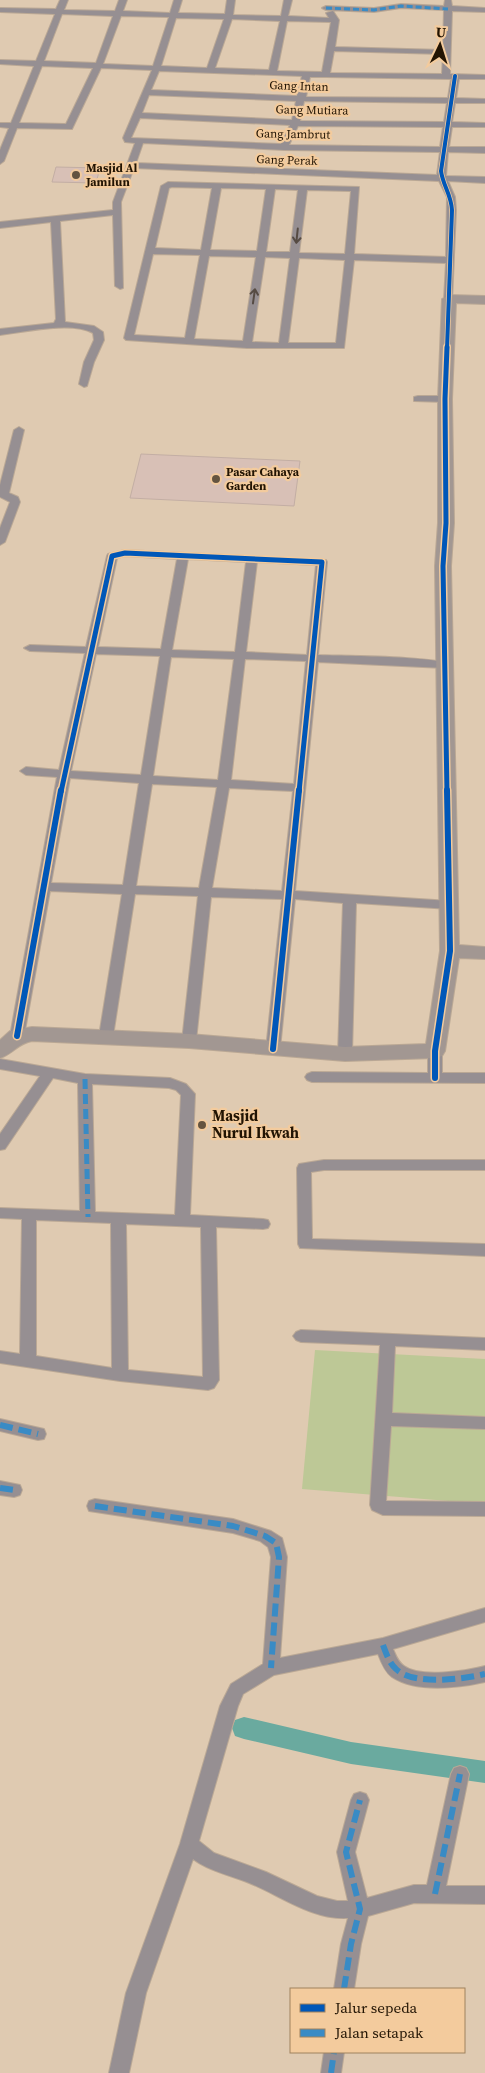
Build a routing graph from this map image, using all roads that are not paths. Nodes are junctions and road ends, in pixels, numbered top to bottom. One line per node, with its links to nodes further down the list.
1 (9, 0): 10 (street)
2 (64, 0): 12 (street)
3 (123, 0): 13 (street)
4 (178, 0): 14 (street)
5 (231, 0): 15 (street)
6 (288, 0): 17 (street)
7 (387, 3): 8 (street); 9 (street)
8 (325, 4): 18 (street)
9 (448, 4): 11 (street); 20 (street)
10 (2, 10): 12 (street); 16 (street)
11 (485, 10)
12 (60, 11): 13 (street); 22 (street)
13 (119, 13): 14 (street); 23 (street)
14 (173, 15): 15 (street); 24 (street)
15 (229, 17): 17 (street); 25 (street)
16 (0, 19)
17 (283, 19): 18 (street); 26 (street)
18 (335, 20): 19 (street)
19 (331, 49): 20 (street); 28 (street)
20 (446, 52): 29 (street)
21 (0, 62): 22 (street)
22 (38, 62): 23 (street); 40 (street)
23 (99, 64): 24 (street); 40 (street)
24 (157, 67): 25 (street); 31 (street)
25 (210, 70): 26 (street)
26 (272, 72): 27 (street)
27 (307, 74): 28 (street); 32 (street)
28 (326, 75): 29 (street)
29 (450, 76): 30 (street); 33 (street)
30 (485, 76)
31 (146, 92): 32 (street, Gang Intan); 35 (street)
32 (300, 99): 33 (street, Gang Intan); 36 (street)
33 (452, 101): 34 (street, Gang Intan); 37 (street)
34 (485, 102)
35 (138, 115): 36 (street, Gang Mutiara); 41 (street)
36 (295, 123): 37 (street, Gang Mutiara); 42 (street)
37 (448, 124): 39 (street, Gang Mutiara); 43 (street)
38 (0, 125): 40 (street)
39 (485, 125)
40 (15, 126): 45 (street)
41 (140, 141): 42 (street, Gang Jambrut); 46 (street)
42 (284, 147): 43 (street, Gang Jambrut)
43 (445, 149): 44 (street, Gang Jambrut); 47 (street)
44 (485, 150)
45 (0, 162)
46 (132, 165): 47 (street, Gang Perak); 52 (street)
47 (442, 178): 48 (street, Gang Perak); 60 (street)
48 (485, 180)
49 (217, 185): 50 (street); 55 (street); 56 (street)
50 (272, 187): 51 (street); 57 (street)
51 (303, 188): 58 (street, one-way to 58); 59 (street)
52 (117, 212): 53 (street); 61 (street)
53 (55, 219): 54 (street); 64 (street)
54 (0, 225)
55 (149, 252): 56 (street); 66 (street)
56 (205, 253): 57 (street); 66 (street)
57 (260, 254): 58 (street); 67 (street, one-way to 57)
58 (295, 256): 59 (street); 68 (street)
59 (350, 258): 60 (street); 68 (street)
60 (451, 260): 62 (street)
61 (120, 286)
62 (449, 299): 63 (street); 71 (street)
63 (485, 300)
64 (60, 324): 65 (street); 69 (street)
65 (0, 332)
66 (189, 342): 67 (street)
67 (247, 345): 68 (street)
68 (283, 346)
69 (84, 384)
70 (418, 398): 71 (street)
71 (445, 399): 82 (street)
72 (19, 430): 73 (street)
73 (1, 493): 74 (street)
74 (0, 542)
75 (183, 556): 76 (street); 78 (street); 79 (street)
76 (252, 559): 80 (street); 81 (street)
77 (30, 648): 78 (street)
78 (90, 649): 79 (street); 84 (street)
79 (166, 652): 80 (street); 85 (street)
80 (239, 654): 81 (street); 86 (street)
81 (312, 658): 82 (street); 87 (street)
82 (444, 665): 93 (street)
83 (26, 771): 84 (street)
84 (64, 775): 85 (street); 88 (street)
85 (146, 780): 86 (street); 89 (street)
86 (224, 784): 87 (street); 90 (street)
87 (299, 788): 91 (street)
88 (44, 887): 89 (street); 96 (street)
89 (129, 891): 90 (street); 97 (street)
90 (206, 892): 91 (street); 98 (street)
91 (289, 895): 92 (street); 99 (street)
92 (350, 899): 93 (street); 102 (street)
93 (450, 905): 94 (street)
94 (450, 951): 95 (street); 101 (street)
95 (485, 953)
96 (17, 1036): 97 (street); 100 (street)
97 (106, 1036): 98 (street)
98 (189, 1041): 99 (street)
99 (273, 1049): 102 (street)
100 (0, 1051)
101 (435, 1051): 102 (street); 106 (street)
102 (345, 1054)
103 (0, 1064): 104 (street)
104 (48, 1074): 108 (street); 109 (street)
105 (312, 1077): 106 (street)
106 (436, 1078): 107 (street)
107 (485, 1078)
108 (85, 1079): 113 (street); 115 (street)
109 (0, 1145)
110 (485, 1165): 118 (street)
111 (0, 1213): 112 (street)
112 (29, 1215): 113 (street); 123 (street)
113 (88, 1217): 114 (street)
114 (118, 1218): 115 (street); 124 (street)
115 (182, 1221): 116 (street)
116 (208, 1222): 117 (street); 124 (street)
117 (263, 1224)
118 (485, 1250)
119 (301, 1336): 120 (street)
120 (388, 1339): 121 (street); 125 (street)
121 (485, 1344)
122 (0, 1358): 123 (street)
123 (28, 1362): 124 (street)
124 (120, 1374)
125 (382, 1419): 126 (street); 130 (street)
126 (485, 1423)
127 (0, 1425): 128 (street)
128 (38, 1434)
129 (94, 1506): 133 (street)
130 (485, 1509)
131 (485, 1615): 132 (street)
132 (383, 1645): 133 (street); 134 (street)
133 (271, 1668): 137 (street)
134 (485, 1674)
135 (460, 1774): 138 (street)
136 (360, 1800): 140 (street)
137 (189, 1844): 140 (street); 143 (street)
138 (435, 1894): 139 (street); 140 (street)
139 (485, 1895)
140 (360, 1909): 141 (street)
141 (344, 1988)
142 (334, 2053): 144 (street)
143 (119, 2073)
144 (331, 2073)

